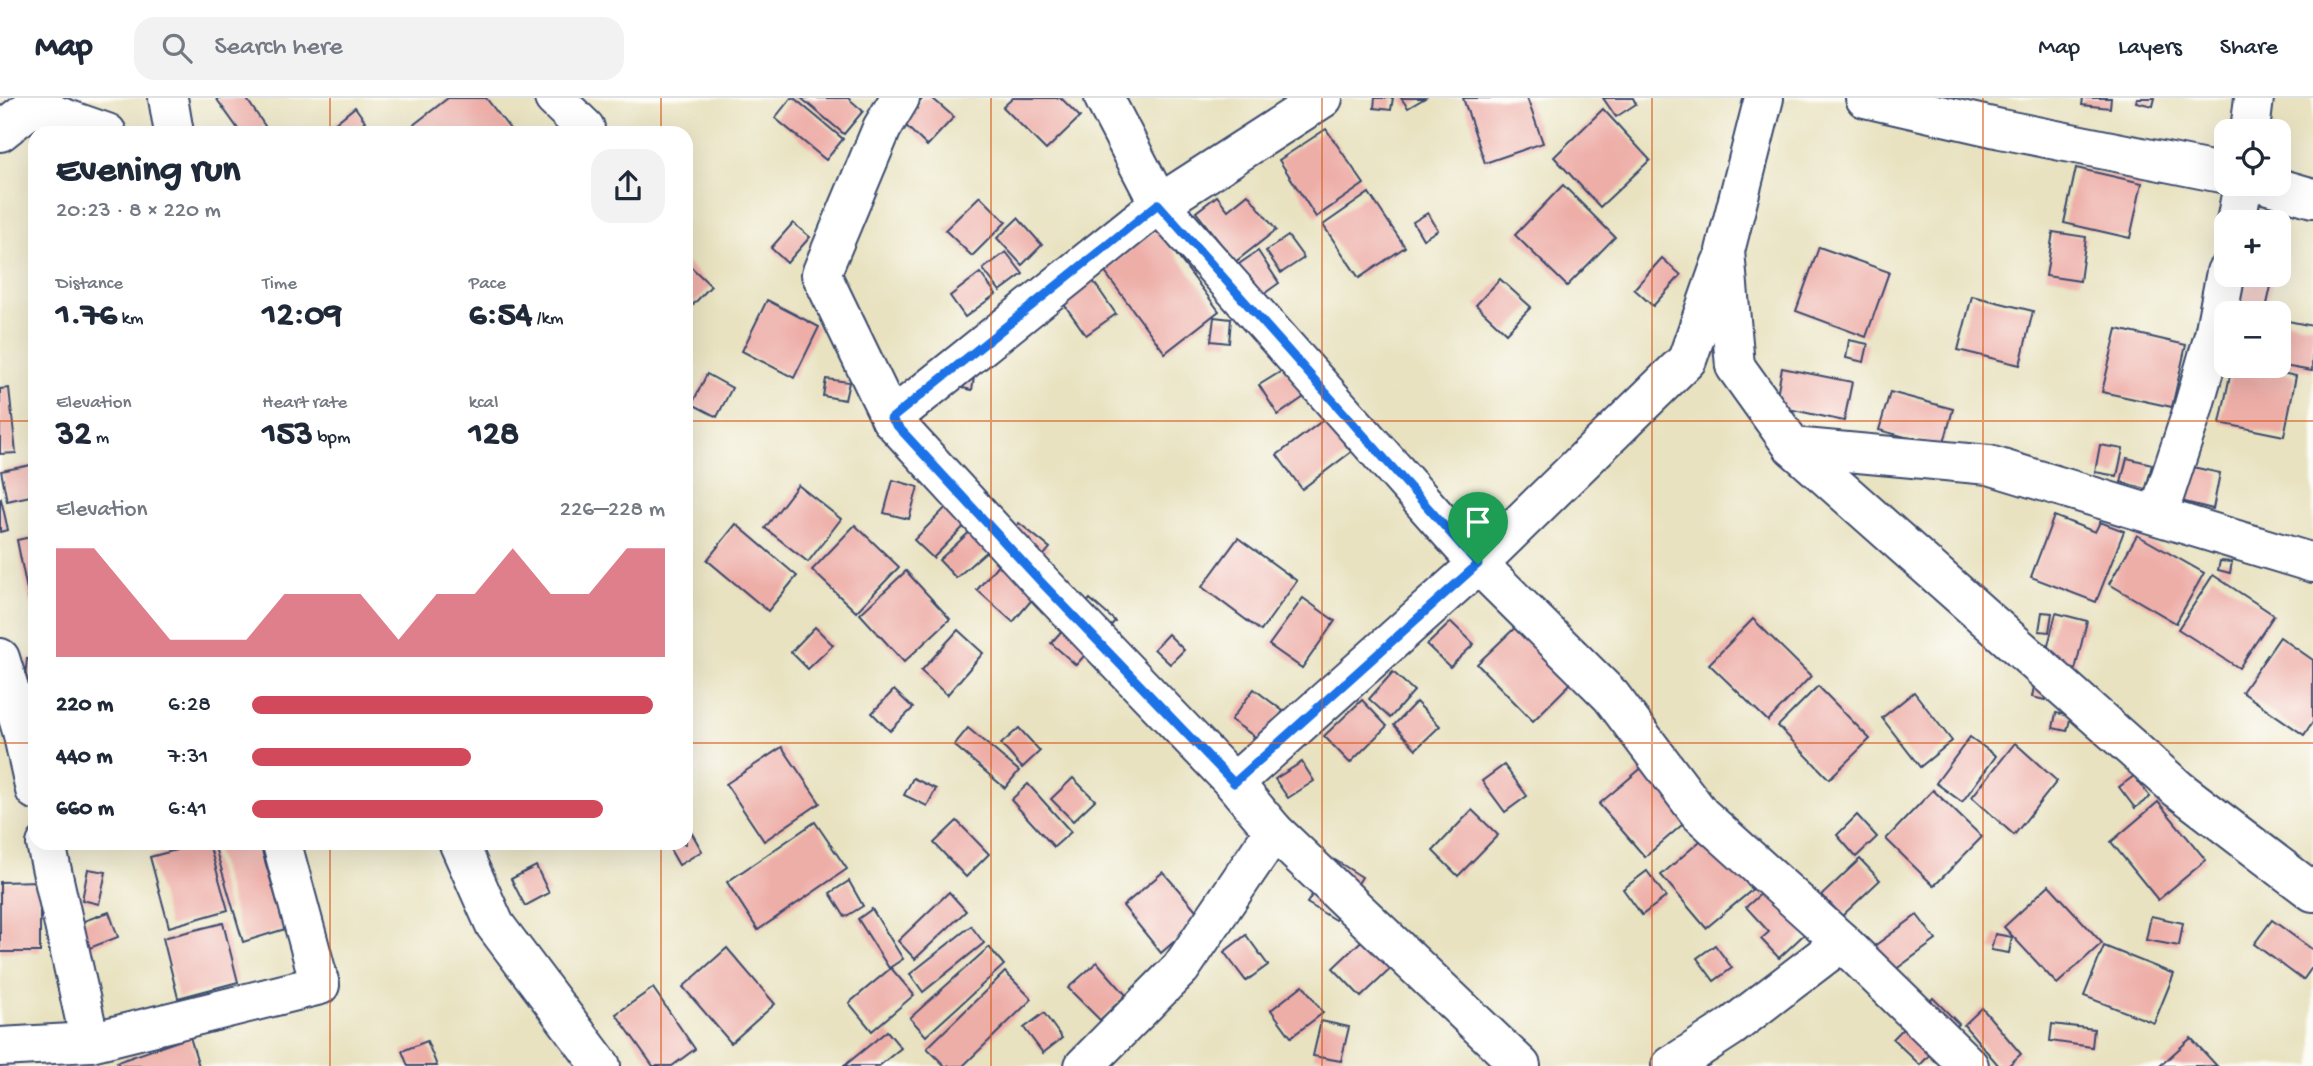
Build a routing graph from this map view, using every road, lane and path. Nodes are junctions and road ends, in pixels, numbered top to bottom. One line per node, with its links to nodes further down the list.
1 (168, 98): 13 (street)
2 (554, 98): 11 (street)
3 (900, 98): 21 (street)
4 (1104, 98): 18 (street)
5 (1323, 98): 18 (street)
6 (1764, 98): 19 (street)
7 (1865, 98): 15 (street)
8 (2254, 98): 10 (street)
9 (37, 103): 12 (street); 14 (street)
10 (2251, 119)
11 (588, 120)
12 (91, 126)
13 (173, 126)
14 (0, 132)
15 (2214, 172)
16 (2291, 192): 17 (street)
17 (2313, 198)
18 (1158, 204): 21 (street); 25 (street)
19 (1725, 251): 22 (street); 25 (street)
20 (2223, 287): 23 (street)
21 (891, 419): 28 (street)
22 (1793, 447): 23 (street); 33 (street)
23 (2158, 515): 24 (street)
24 (2313, 563)
25 (1478, 564): 28 (street); 34 (street)
26 (0, 658): 27 (street)
27 (28, 758)
28 (1234, 783): 29 (street)
29 (1273, 831): 38 (street); 39 (street)
30 (48, 850): 35 (street)
31 (284, 850): 35 (street)
32 (462, 850): 37 (street)
33 (2313, 892)
34 (1842, 942): 40 (street); 41 (street)
35 (90, 1042): 36 (street)
36 (0, 1047)
37 (601, 1066)
38 (1084, 1066)
39 (1521, 1066)
40 (1671, 1066)
41 (1969, 1066)

